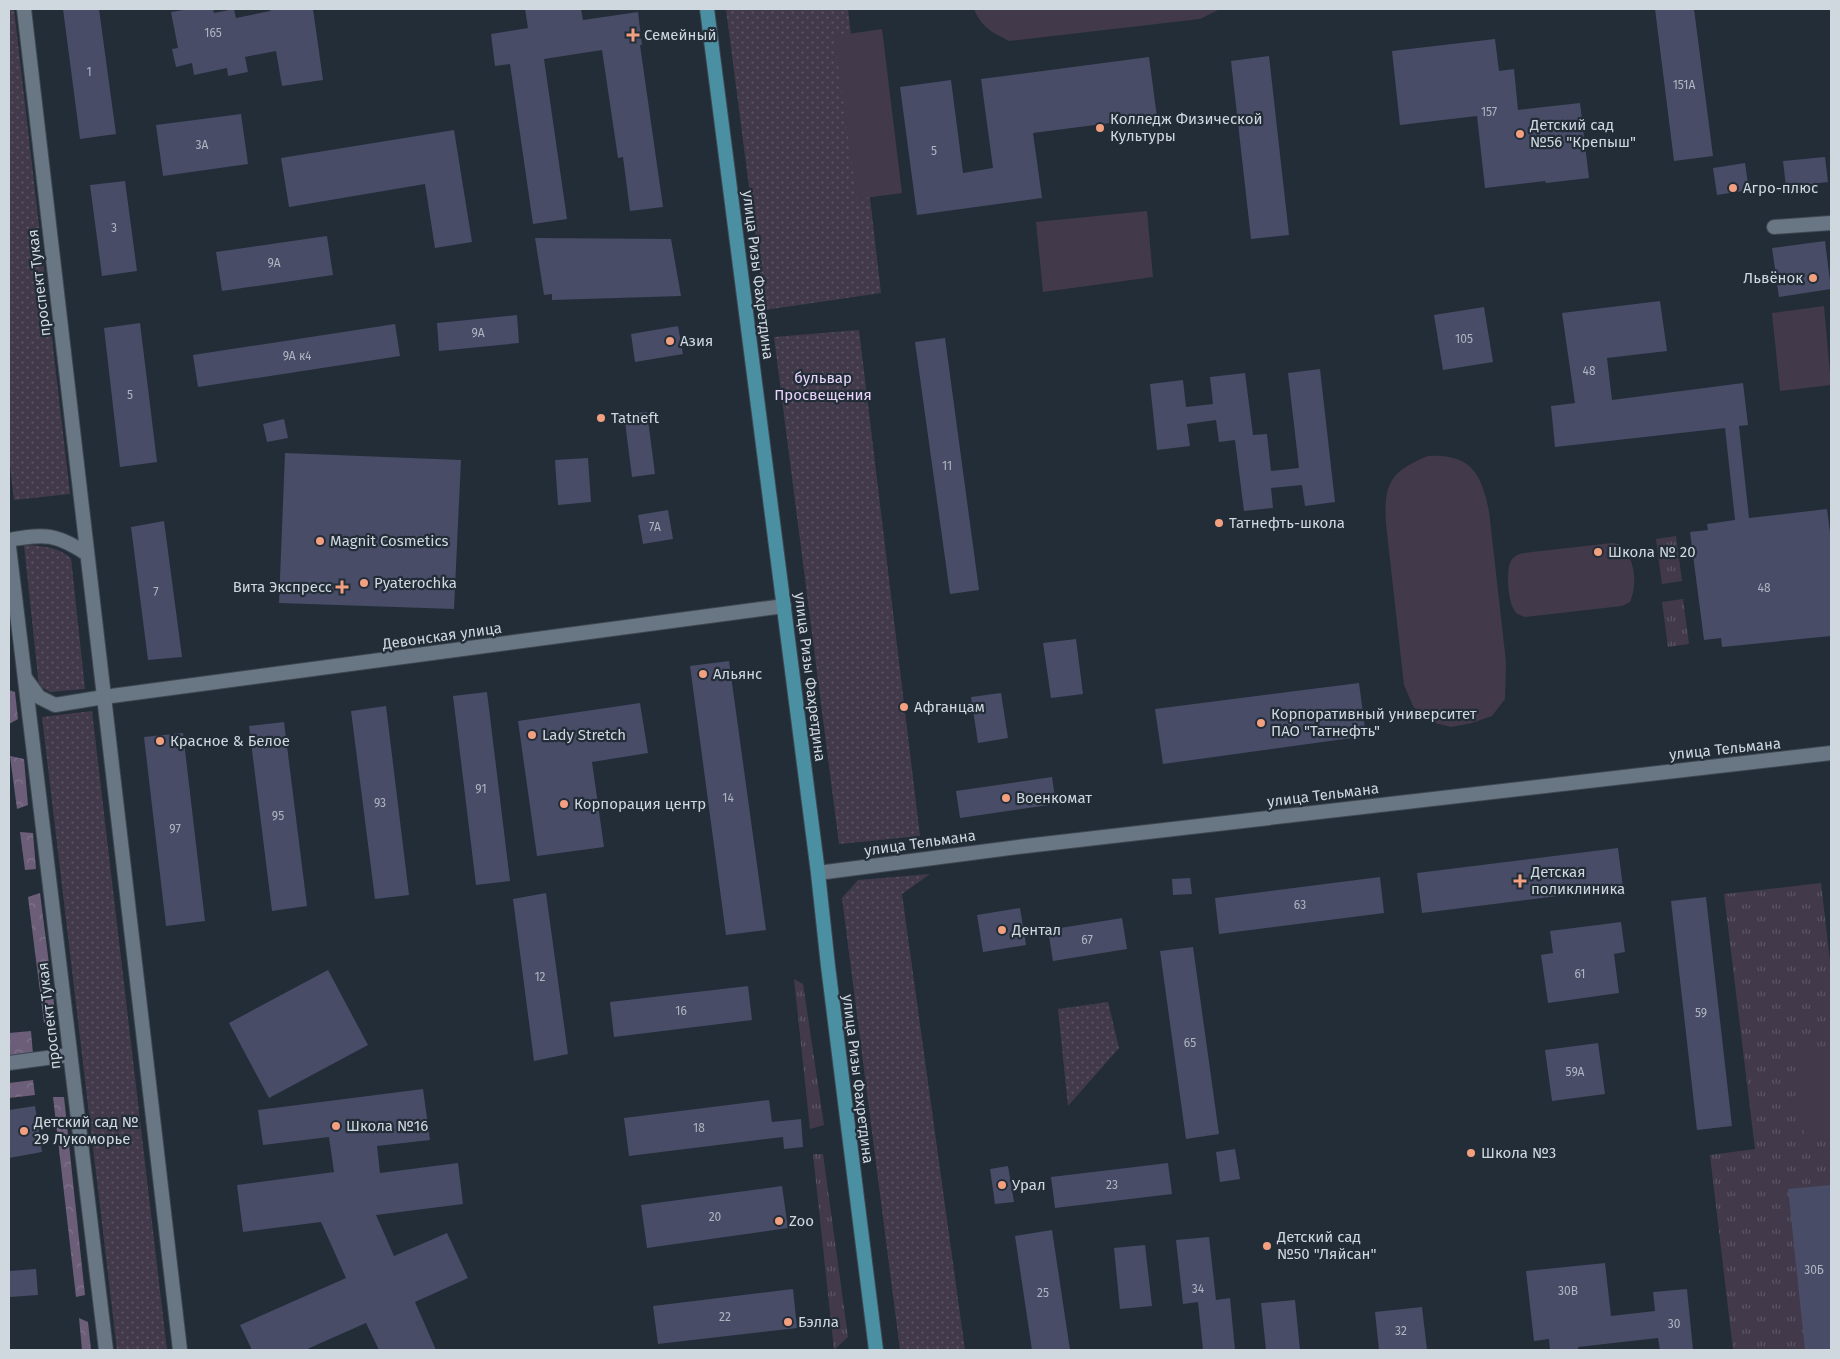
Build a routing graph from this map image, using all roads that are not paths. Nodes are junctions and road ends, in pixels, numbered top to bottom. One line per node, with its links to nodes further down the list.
1 (24, 9): 7 (main road, проспект Тукая)
2 (707, 9): 8 (main road, улица Ризы Фахретдина)
3 (1831, 223): 4 (main road)
4 (1774, 227)
5 (9, 540): 7 (main road)
6 (9, 547): 9 (main road, проспект Тукая)
7 (87, 554): 10 (main road, проспект Тукая)
8 (784, 606): 10 (main road, Девонская улица); 12 (main road, улица Ризы Фахретдина)
9 (25, 678): 10 (main road); 13 (main road, проспект Тукая)
10 (104, 697): 16 (main road, проспект Тукая)
11 (1831, 753): 12 (main road, улица Тельмана)
12 (818, 873): 17 (main road, улица Ризы Фахретдина)
13 (70, 1055): 14 (main road); 15 (main road, проспект Тукая)
14 (9, 1063)
15 (106, 1350)
16 (180, 1350)
17 (876, 1350)

